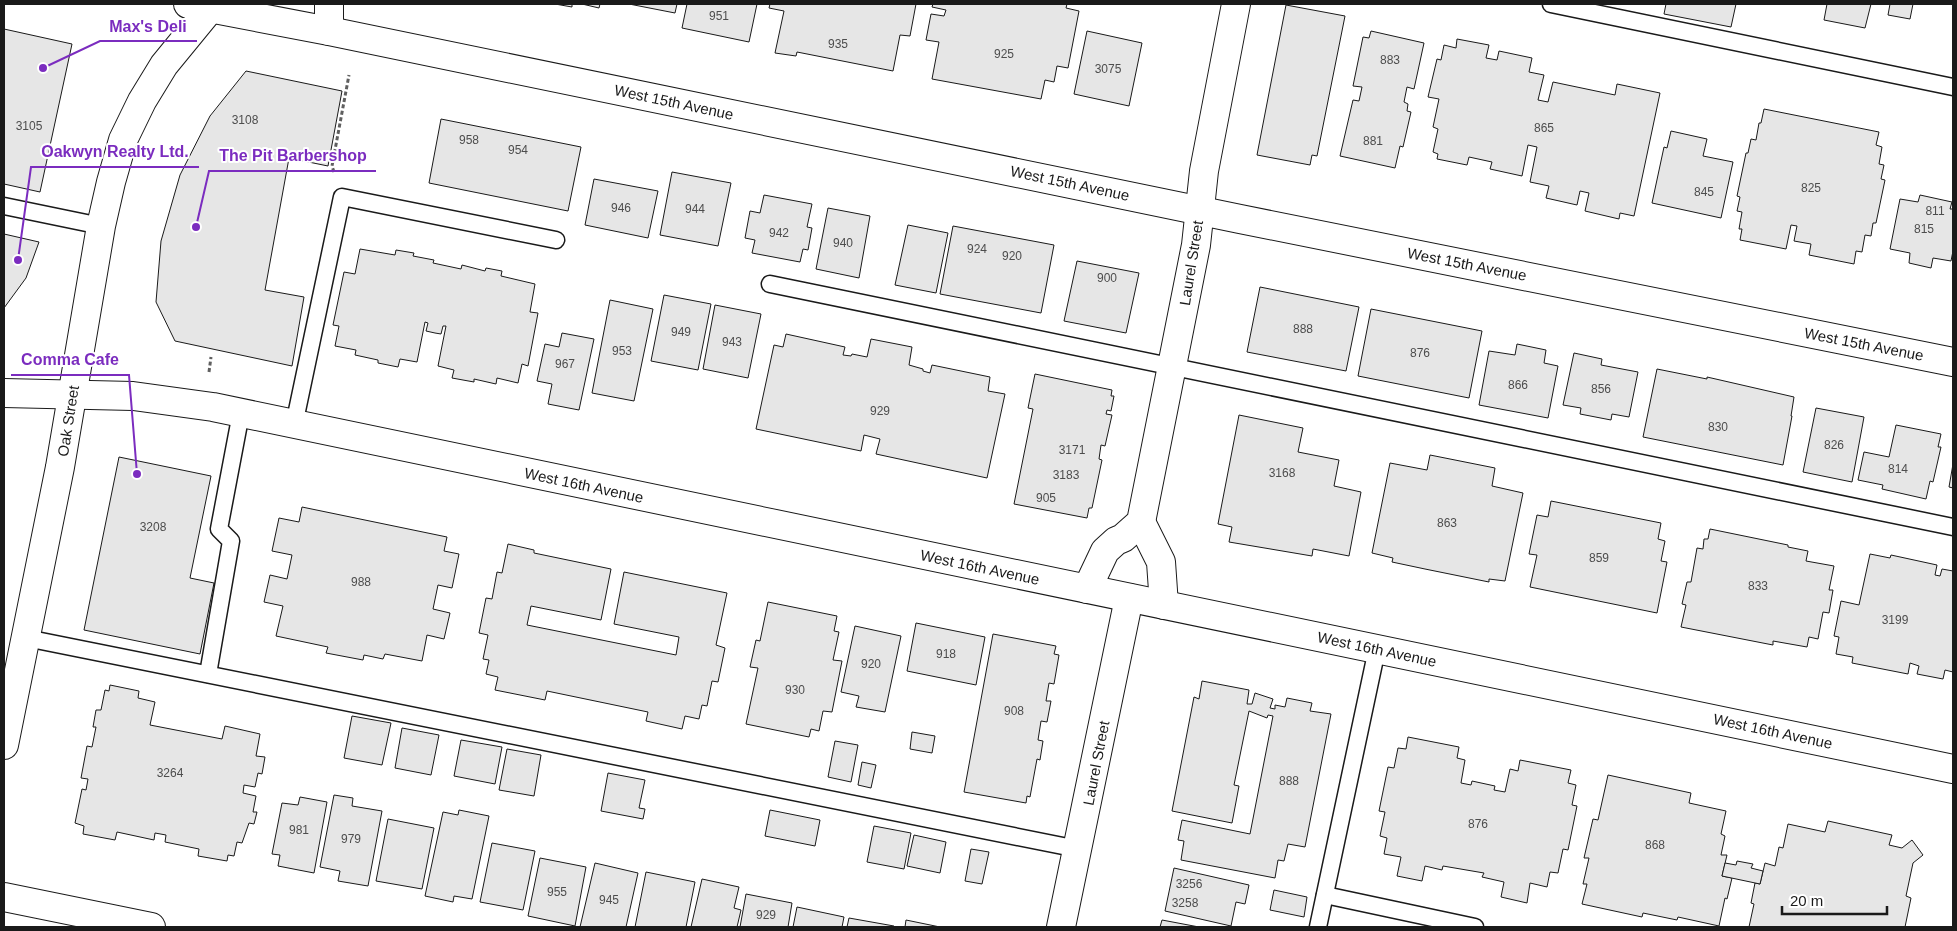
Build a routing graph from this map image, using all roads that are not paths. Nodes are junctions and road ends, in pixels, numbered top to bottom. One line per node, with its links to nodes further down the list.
1 (329, 4): 5 (street)
2 (1236, 4): 8 (street, Laurel Street)
3 (1551, 4): 6 (lane)
4 (204, 5): 5 (street, West 15th Avenue); 9 (street, Oak Street)
5 (329, 31): 8 (street, West 15th Avenue)
6 (1953, 88)
7 (4, 206): 9 (lane)
8 (1200, 210): 12 (street, West 15th Avenue); 13 (street, Laurel Street)
9 (101, 226): 15 (street, Oak Street)
10 (556, 240): 17 (lane)
11 (770, 284): 13 (lane)
12 (1953, 362)
13 (1173, 367): 18 (street, Laurel Street); 19 (lane)
14 (4, 393): 15 (street, West 16th Avenue)
15 (72, 394): 16 (street, West 16th Avenue); 23 (street, Oak Street)
16 (241, 413): 17 (street, West 16th Avenue); 25 (lane)
17 (294, 425): 20 (street, West 16th Avenue)
18 (1141, 522): 20 (street); 22 (street)
19 (1953, 527)
20 (1088, 589): 21 (street, West 16th Avenue)
21 (1129, 598): 22 (street, West 16th Avenue); 28 (street, Laurel Street)
22 (1164, 604): 24 (street, West 16th Avenue)
23 (26, 638): 25 (lane); 26 (street, Oak Street)
24 (1377, 649): 27 (street, West 16th Avenue); 29 (lane)
25 (208, 674): 28 (lane)
26 (4, 745)
27 (1953, 769)
28 (1078, 849): 32 (street, Laurel Street)
29 (1325, 895): 33 (lane); 34 (lane)
30 (4, 898): 31 (street)
31 (151, 927)
32 (1061, 927)
33 (1318, 927)
34 (1476, 927)

